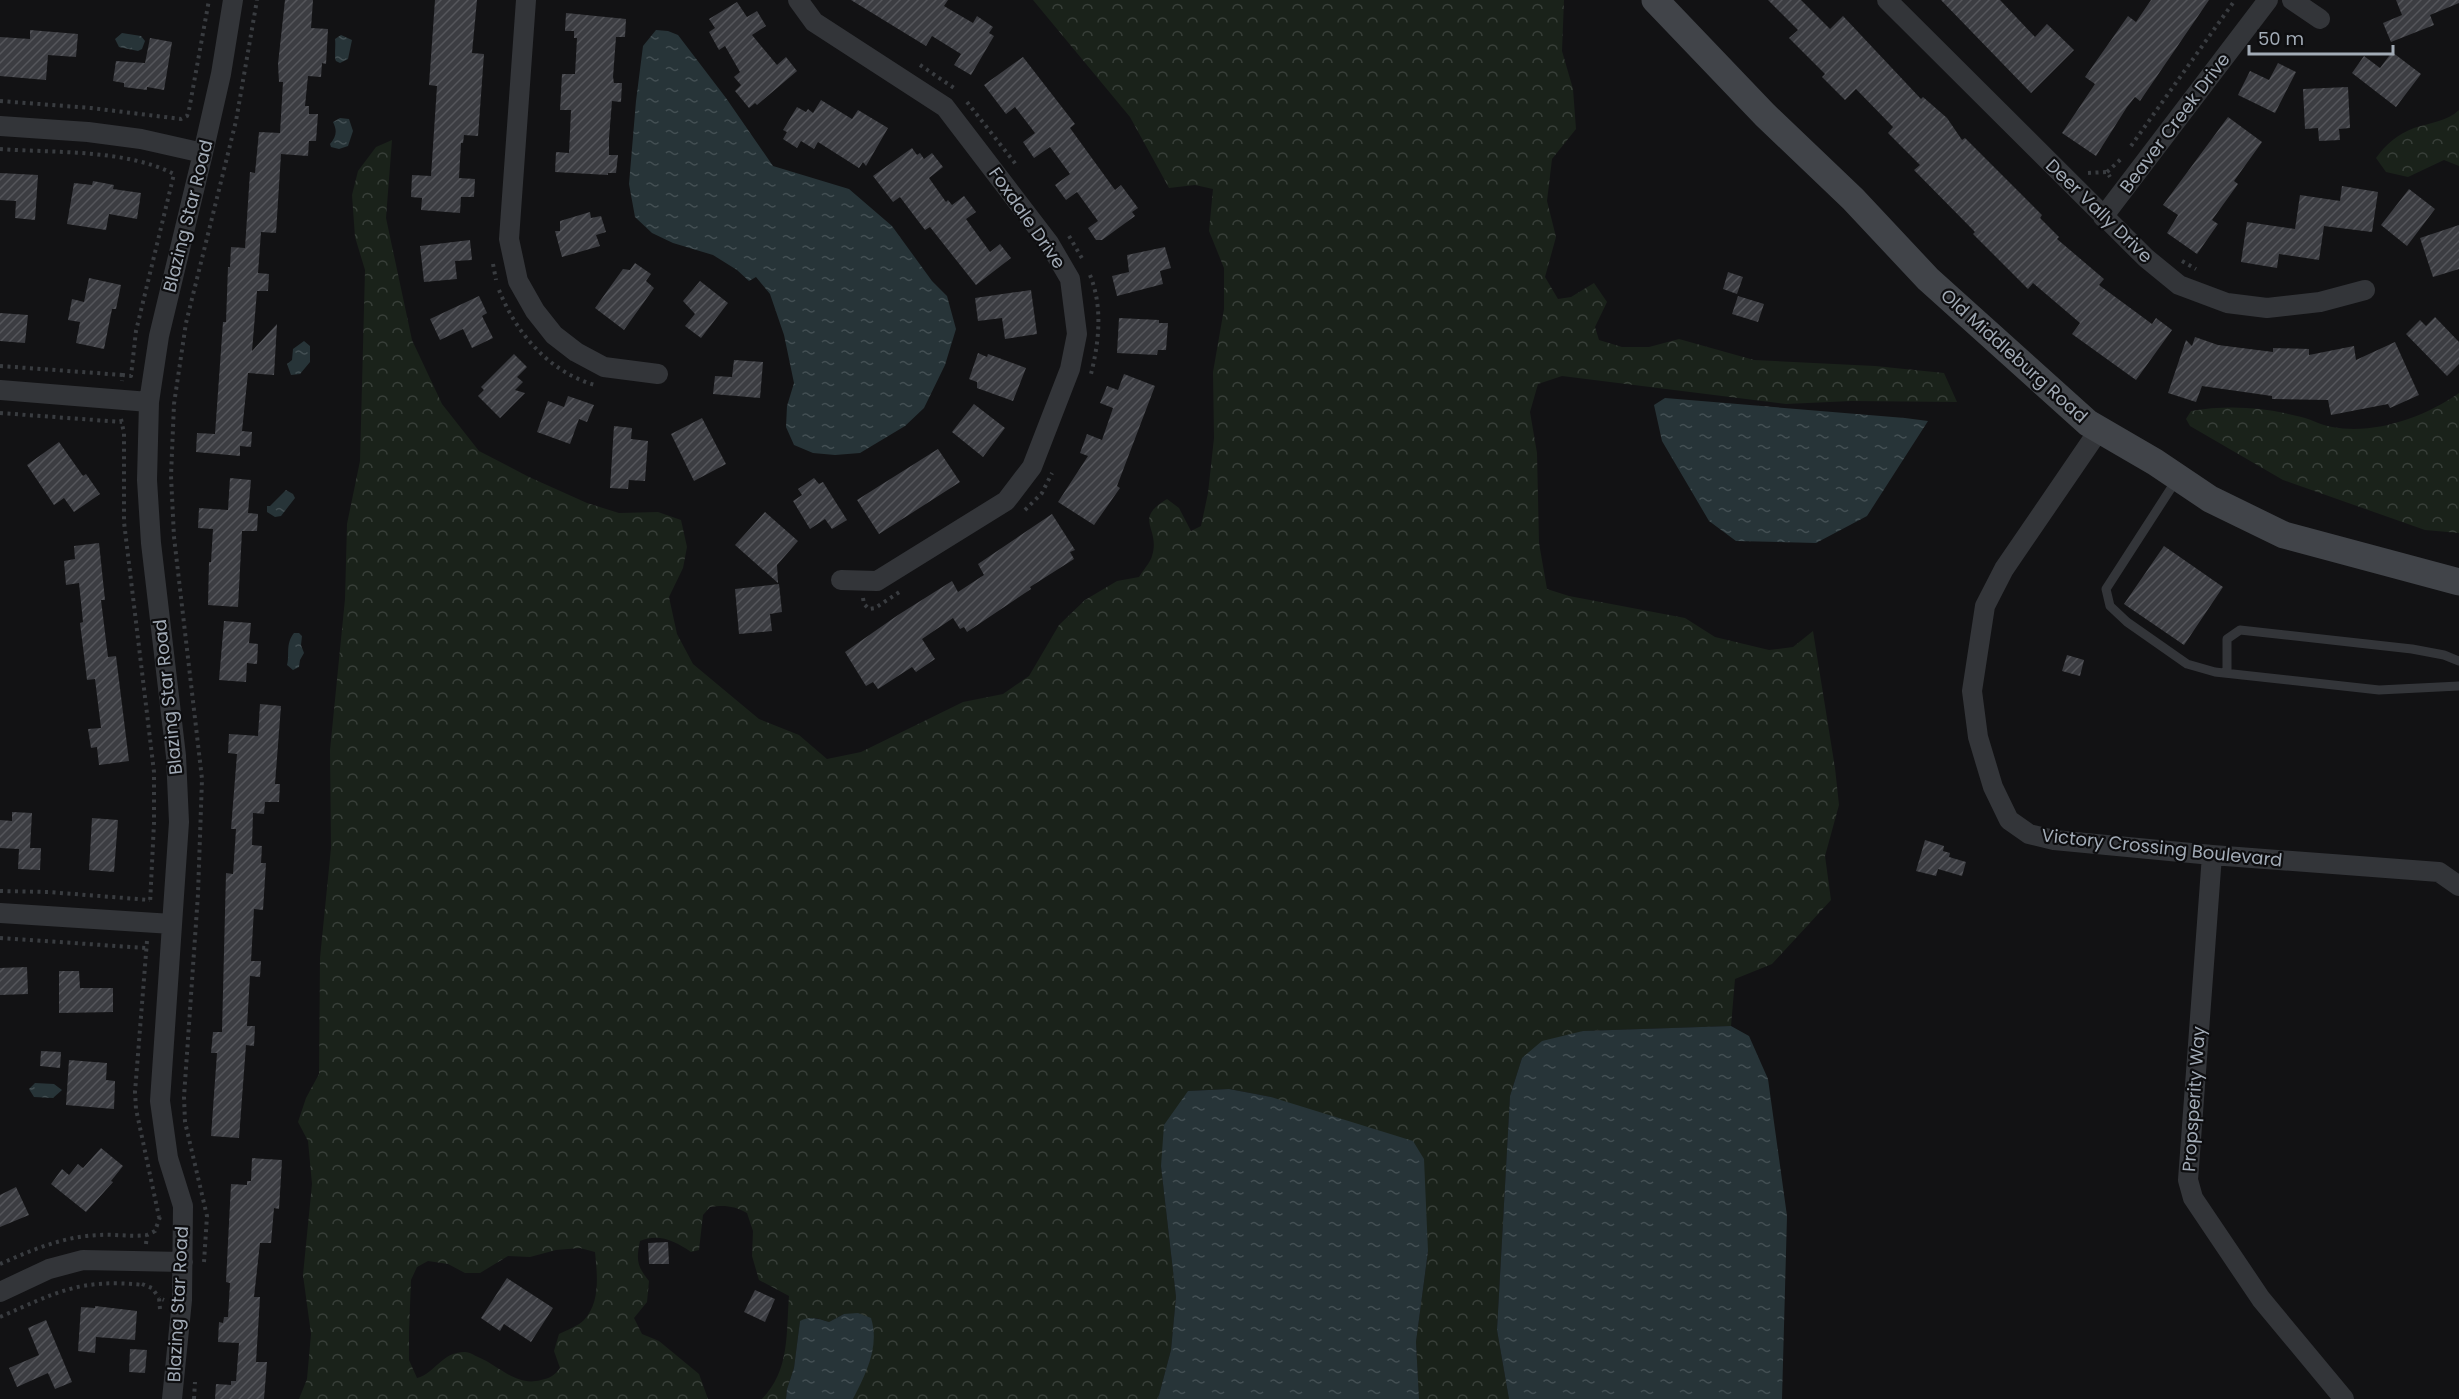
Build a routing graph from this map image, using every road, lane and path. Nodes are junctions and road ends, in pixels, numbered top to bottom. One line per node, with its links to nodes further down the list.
1 (209, 0): 15 (path)
2 (233, 0): 18 (street, Blazing Star Road)
3 (257, 0): 55 (path)
4 (526, 0): 25 (street)
5 (798, 0): 38 (street, Foxdale Drive)
6 (1655, 0): 33 (main road, Old Middleburg Road)
7 (1887, 0): 21 (street, Deer Vally Drive)
8 (2235, 0): 20 (path)
9 (2268, 0): 21 (street, Beaver Creek Drive)
10 (2292, 0): 11 (street)
11 (2320, 19)
12 (917, 64): 13 (path)
13 (957, 91)
14 (962, 96): 19 (path)
15 (0, 101)
16 (0, 126): 18 (street)
17 (0, 149): 26 (path)
18 (203, 153): 30 (street, Blazing Star Road)
19 (1019, 169)
20 (2107, 172)
21 (2103, 217): 23 (street, Deer Vally Drive)
22 (1064, 229): 27 (path)
23 (2365, 290)
24 (0, 366): 26 (path)
25 (658, 374)
26 (123, 375): 29 (path)
27 (1090, 375)
28 (0, 390): 29 (street)
29 (120, 399): 30 (street); 32 (path)
30 (149, 402): 50 (street, Blazing Star Road)
31 (0, 413): 32 (path)
32 (122, 422): 47 (path)
33 (2099, 430): 35 (main road, Old Middleburg Road); 44 (street, Victory Crossing Boulevard)
34 (1056, 464): 36 (path)
35 (2178, 477): 39 (main road, Old Middleburg Road); 42 (lane)
36 (1020, 514)
37 (841, 580): 38 (street, Foxdale Drive)
38 (862, 581): 40 (path)
39 (2459, 582)
40 (905, 588)
41 (2459, 661): 42 (lane)
42 (2227, 673): 43 (lane)
43 (2459, 686)
44 (2212, 855): 45 (street, Victory Crossing Boulevard); 60 (street, Propsperity Way)
45 (2459, 886)
46 (0, 891): 47 (path)
47 (150, 900): 49 (path)
48 (0, 913): 49 (street)
49 (148, 923): 50 (street); 52 (path)
50 (172, 924): 54 (street, Blazing Star Road)
51 (0, 938): 52 (path)
52 (146, 948): 53 (path)
53 (159, 1217)
54 (183, 1262): 57 (street); 59 (street, Blazing Star Road)
55 (204, 1265)
56 (142, 1285): 58 (path)
57 (0, 1292)
58 (0, 1317)
59 (172, 1399)
60 (2344, 1399)

